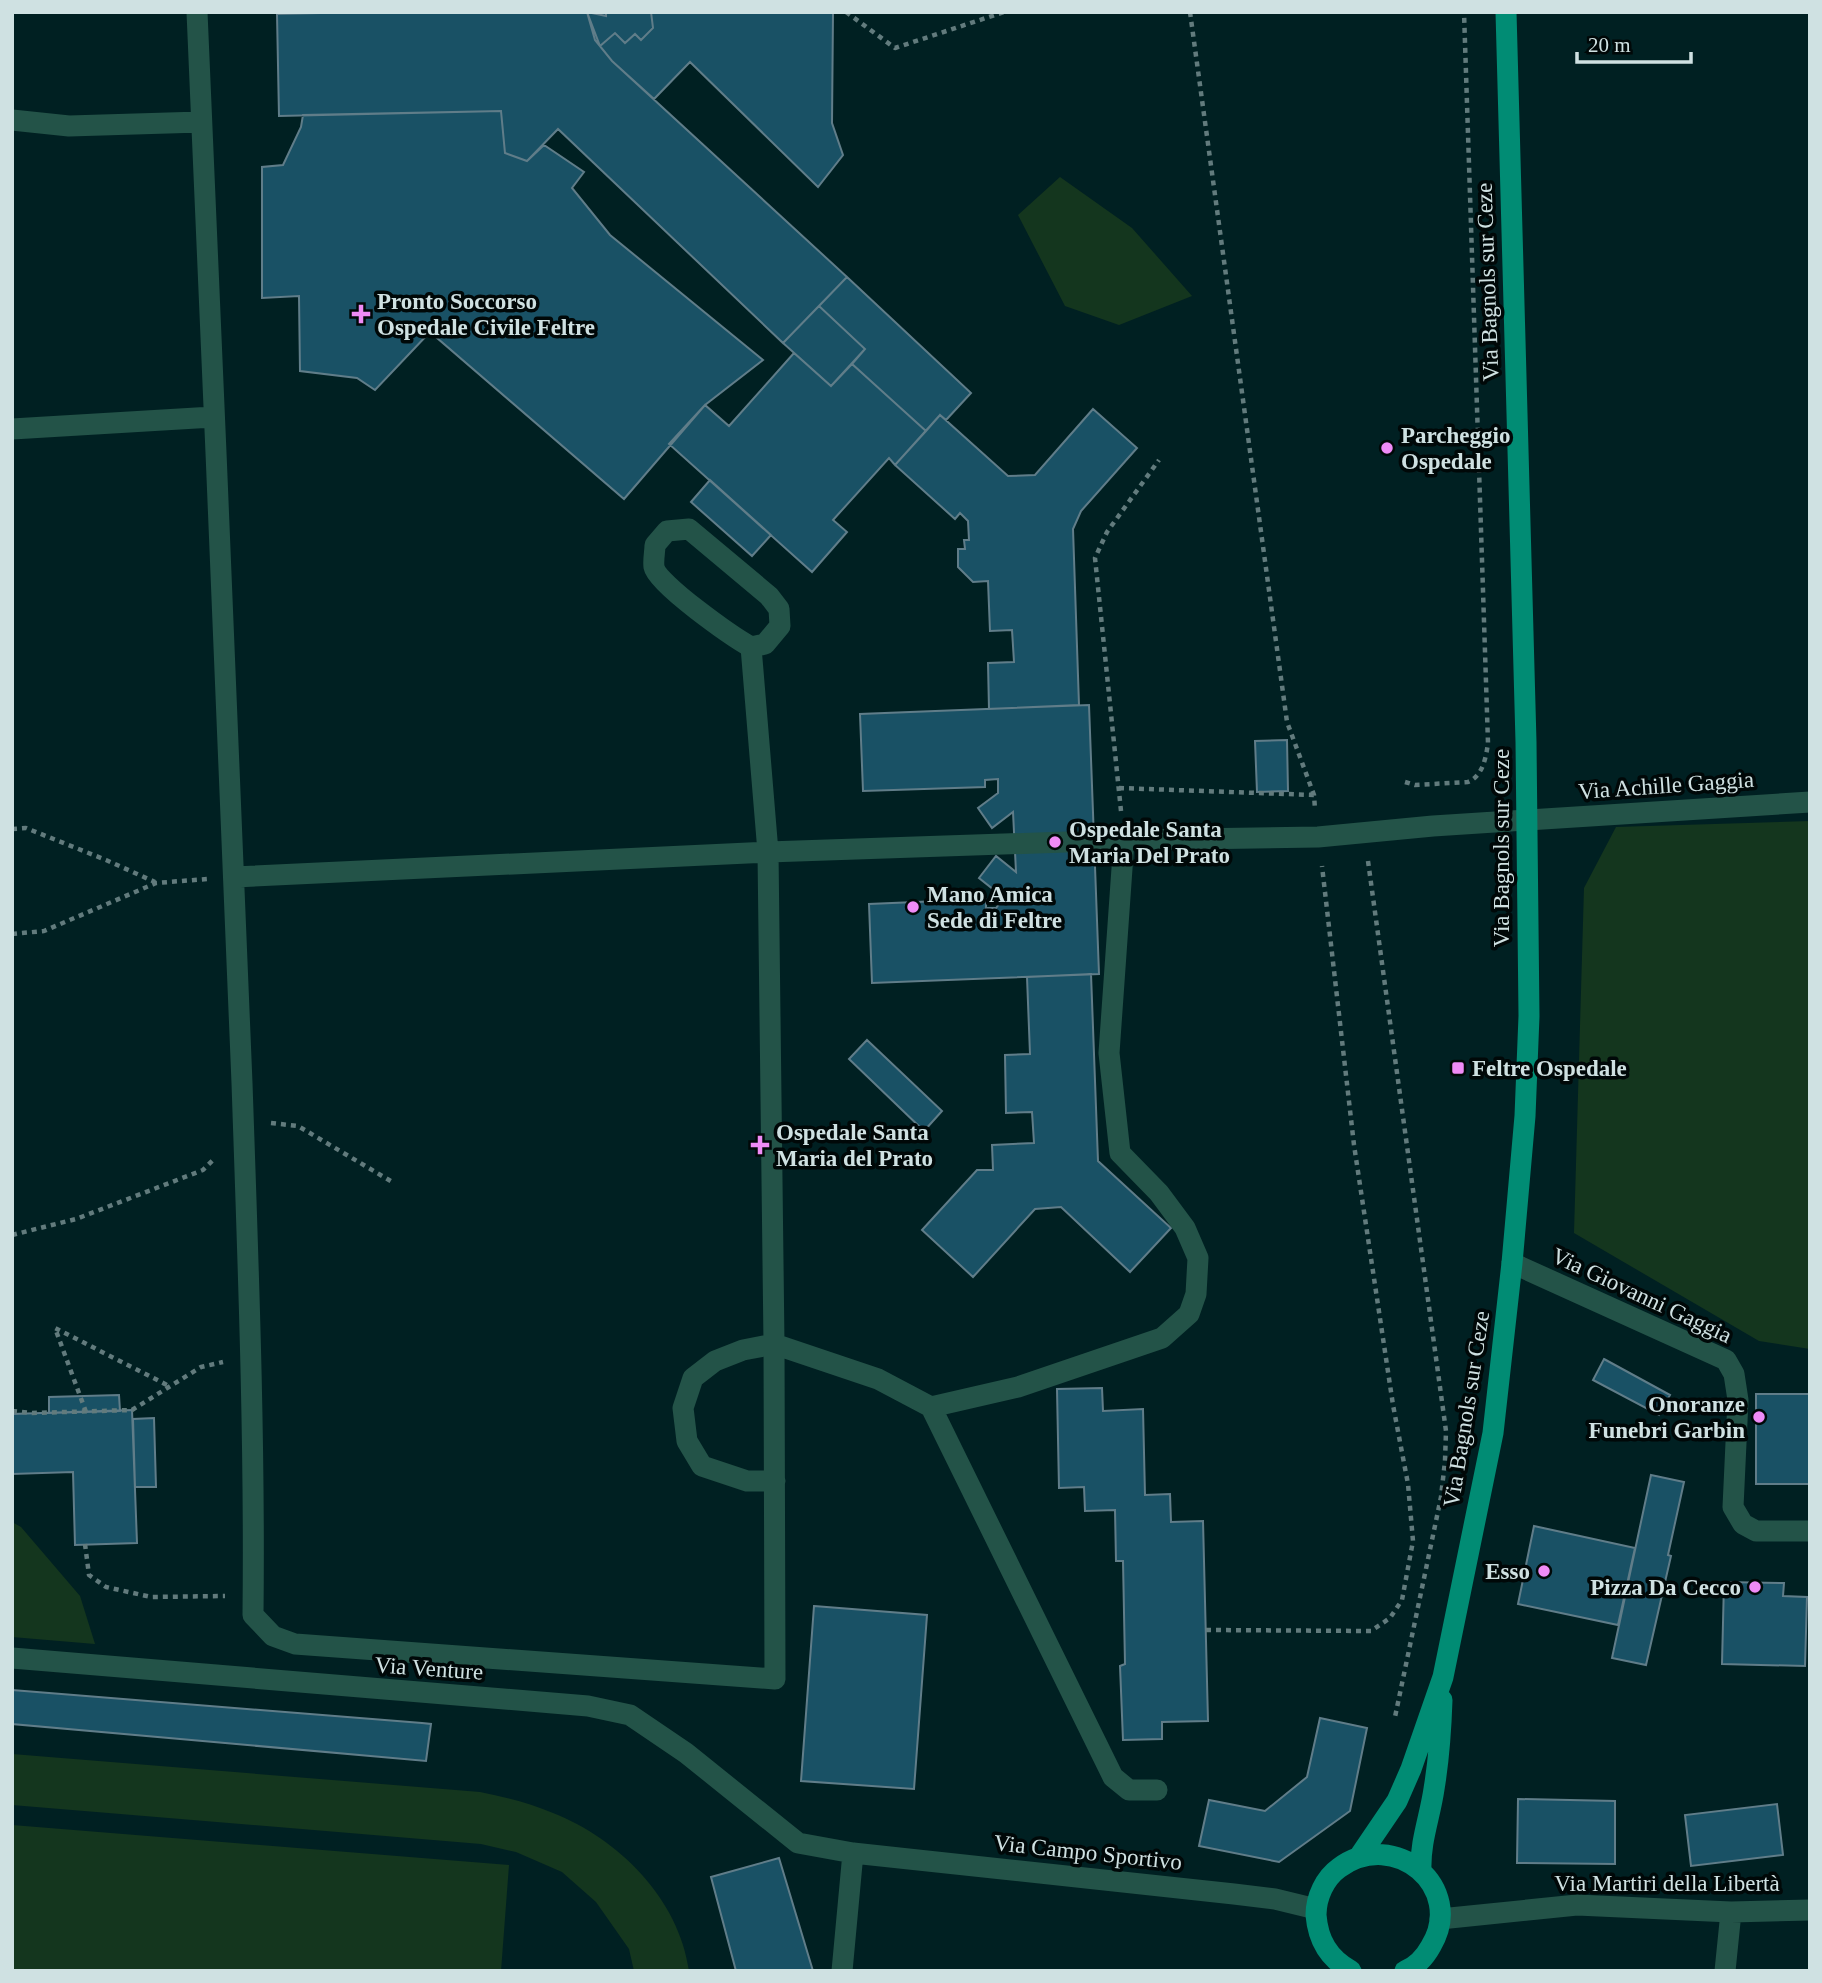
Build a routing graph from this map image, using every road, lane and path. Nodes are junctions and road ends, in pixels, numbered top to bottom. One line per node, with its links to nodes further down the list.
1 (197, 12): 8 (street)
2 (846, 12): 3 (path)
3 (1004, 12)
4 (1191, 12): 17 (path)
5 (1465, 12): 13 (path)
6 (1507, 12): 19 (main road, Via Bagnols sur Ceze)
7 (12, 120): 8 (street)
8 (201, 122): 9 (street)
9 (213, 417): 10 (street); 25 (street)
10 (12, 429)
11 (1159, 460): 16 (path)
12 (751, 647): 12 (street); 23 (street)
13 (1488, 743): 14 (path); 15 (path)
14 (1498, 743)
15 (1405, 782)
16 (1119, 788): 17 (path); 22 (path)
17 (1314, 795): 21 (path)
18 (1810, 802): 19 (street, Via Achille Gaggia)
19 (1526, 822): 21 (street, Via Achille Gaggia); 31 (main road, Via Bagnols sur Ceze)
20 (12, 830): 26 (path)
21 (1318, 837): 22 (street, Via Achille Gaggia); 42 (path)
22 (1124, 840): 23 (street, Via Achille Gaggia); 35 (street)
23 (768, 852): 25 (street, Via Achille Gaggia); 32 (street)
24 (1368, 861): 45 (path)
25 (235, 877): 26 (path); 28 (street)
26 (156, 883): 27 (path)
27 (12, 934)
28 (244, 1132): 29 (path); 30 (path); 33 (street)
29 (394, 1184)
30 (12, 1235)
31 (1512, 1263): 39 (street, Via Giovanni Gaggia); 44 (main road, Via Bagnols sur Ceze)
32 (774, 1344): 35 (street); 38 (street); 38 (street)
33 (252, 1356): 34 (path); 41 (street)
34 (169, 1386): 37 (path); 37 (path)
35 (931, 1407): 46 (street)
36 (12, 1411): 37 (path)
37 (86, 1412)
38 (775, 1481): 41 (street)
39 (1810, 1531)
40 (85, 1544): 41 (path)
41 (254, 1596)
42 (1206, 1630)
43 (12, 1658): 47 (street, Via Venture)
44 (1443, 1677): 49 (main road, Via Bagnols sur Ceze); 50 (main road, Via Bagnols sur Ceze)
45 (1393, 1726)
46 (1157, 1790)
47 (798, 1843): 48 (street, Via Campo Sportivo)
48 (853, 1853): 51 (street, Via Campo Sportivo); 57 (street)
49 (1359, 1857): 50 (main road); 51 (main road)
50 (1421, 1870): 54 (main road)
51 (1316, 1909): 55 (main road)
52 (1810, 1910): 53 (street, Via Martiri della Libertà)
53 (1731, 1912): 54 (street, Via Martiri della Libertà); 58 (street)
54 (1440, 1919): 56 (main road)
55 (1344, 1968)
56 (1409, 1970)
57 (842, 1971)
58 (1726, 1971)

